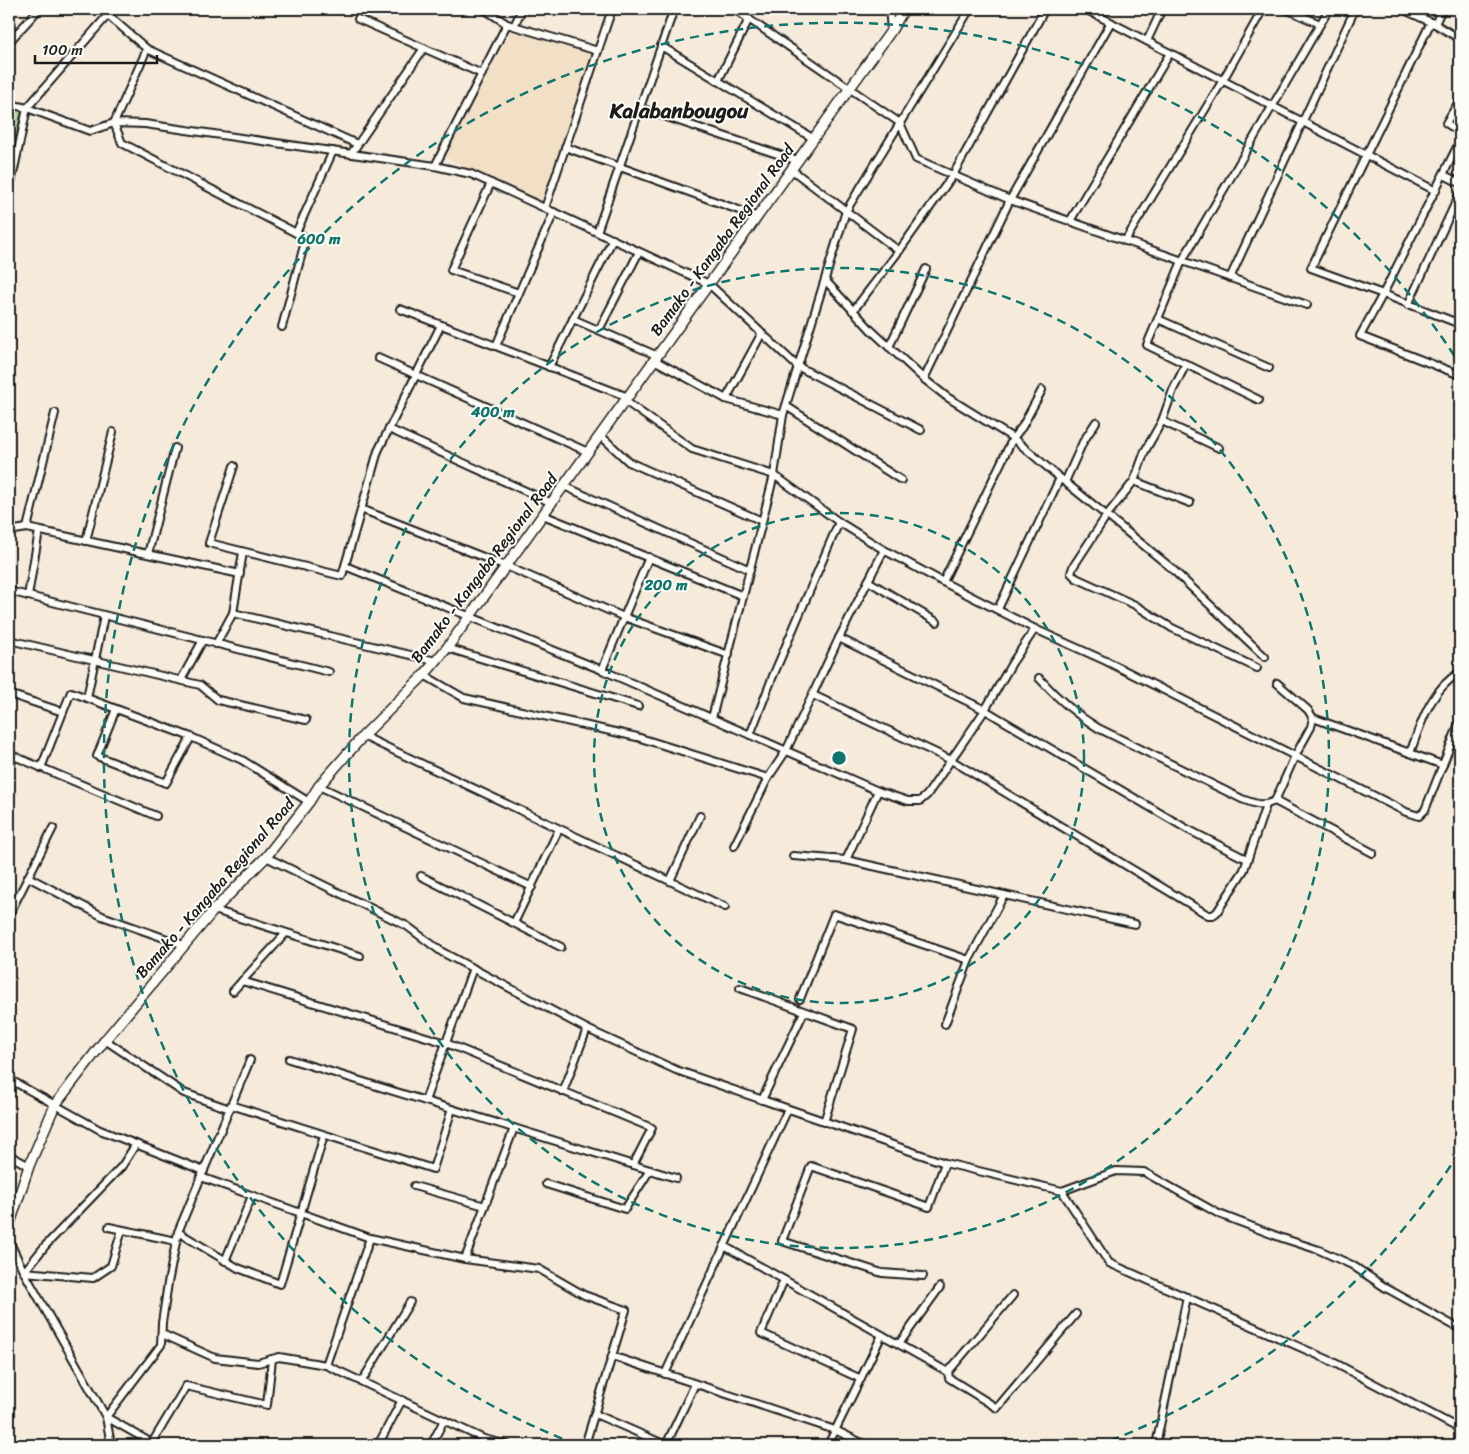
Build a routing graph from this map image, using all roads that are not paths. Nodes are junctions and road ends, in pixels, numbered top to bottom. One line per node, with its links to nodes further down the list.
1 (39, 9): 32 (street)
2 (100, 9): 22 (street)
3 (113, 9): 22 (street)
4 (484, 9): 28 (street)
5 (522, 9): 28 (street)
6 (612, 9): 36 (street)
7 (674, 9): 33 (street)
8 (734, 9): 24 (street)
9 (889, 9): 29 (street)
10 (904, 9): 29 (street, Bamako - Kangaba Regional Road)
11 (970, 9): 49 (street)
12 (1045, 9): 62 (street)
13 (1085, 9): 25 (street)
14 (1162, 9): 31 (street)
15 (1263, 9): 40 (street)
16 (1286, 9): 27 (street)
17 (1329, 9): 27 (street)
18 (1355, 9): 47 (street)
19 (1402, 9): 21 (street)
20 (1442, 9): 26 (street)
21 (1415, 12): 26 (street)
22 (108, 15): 35 (street); 45 (street)
23 (358, 18): 34 (street)
24 (749, 19): 39 (street); 41 (street)
25 (1111, 22): 31 (street); 69 (street)
26 (1433, 23): 30 (street); 57 (street)
27 (1320, 24): 44 (street)
28 (511, 25): 36 (street); 38 (street)
29 (891, 31): 41 (street, Bamako - Kangaba Regional Road)
30 (1460, 39)
31 (1147, 41): 37 (street)
32 (9, 42)
33 (662, 46): 39 (street); 46 (street)
34 (424, 48): 38 (street); 53 (street)
35 (148, 49): 48 (street); 53 (street)
36 (598, 51): 54 (street)
37 (1170, 53): 40 (street); 74 (street)
38 (482, 74): 59 (street)
39 (718, 80): 51 (street)
40 (1222, 80): 44 (street); 78 (street)
41 (850, 89): 49 (street); 51 (street, Bamako - Kangaba Regional Road)
42 (1460, 100): 50 (street)
43 (9, 104): 45 (street)
44 (1272, 106): 47 (street); 81 (street)
45 (27, 108): 48 (street); 67 (street)
46 (640, 108): 58 (street); 60 (street)
47 (1302, 122): 57 (street); 83 (street)
48 (114, 123): 55 (street); 76 (street)
49 (900, 123): 62 (street); 71 (street)
50 (1460, 132)
51 (814, 139): 58 (street, Bamako - Kangaba Regional Road)
52 (1460, 141): 63 (street)
53 (357, 144): 56 (street)
54 (566, 147): 60 (street); 70 (street)
55 (333, 151): 56 (street); 76 (street)
56 (350, 154): 59 (street)
57 (1366, 155): 66 (street); 87 (street)
58 (798, 162): 61 (street, Bamako - Kangaba Regional Road)
59 (435, 166): 64 (street)
60 (620, 167): 73 (street); 75 (street)
61 (792, 170): 71 (street); 73 (street, Bamako - Kangaba Regional Road)
62 (953, 175): 69 (street); 79 (street)
63 (1444, 175): 65 (street); 66 (street)
64 (491, 183): 70 (street); 86 (street)
65 (1460, 183)
66 (1436, 191): 87 (street)
67 (9, 193)
68 (1460, 193): 88 (street)
69 (1010, 200): 74 (street); 109 (street)
70 (545, 208): 72 (street)
71 (846, 211): 79 (street); 84 (street)
72 (554, 212): 75 (street); 86 (street)
73 (758, 217): 85 (street, Bamako - Kangaba Regional Road)
74 (1070, 221): 78 (street)
75 (597, 232): 77 (street)
76 (296, 233): 96 (street)
77 (613, 239): 80 (street); 92 (street)
78 (1125, 241): 81 (street)
79 (899, 251): 91 (street)
80 (639, 252): 85 (street); 97 (street)
81 (1182, 261): 83 (street); 93 (street)
82 (926, 269): 100 (street)
83 (1230, 278): 89 (street)
84 (825, 280): 91 (street); 104 (street)
85 (709, 284): 98 (street); 102 (street, Bamako - Kangaba Regional Road)
86 (519, 293): 99 (street)
87 (1383, 294): 88 (street); 108 (street)
88 (1408, 304): 95 (street)
89 (1306, 305)
90 (400, 309): 94 (street)
91 (854, 311): 100 (street)
92 (573, 319): 97 (street); 105 (street)
93 (1158, 319): 103 (street); 106 (street)
94 (440, 324): 99 (street); 107 (street)
95 (1460, 324)
96 (282, 328)
97 (599, 330): 102 (street)
98 (762, 333): 104 (street); 112 (street)
99 (496, 346): 105 (street)
100 (890, 347): 109 (street)
101 (378, 358): 107 (street)
102 (656, 358): 111 (street, Bamako - Kangaba Regional Road); 112 (street)
103 (1186, 364): 113 (street); 117 (street)
104 (797, 366): 114 (street); 120 (street)
105 (550, 367): 111 (street)
106 (1269, 368)
107 (415, 375): 119 (street); 126 (street)
108 (1460, 375)
109 (924, 378): 123 (street)
110 (1042, 390): 123 (street)
111 (626, 399): 122 (street, Bamako - Kangaba Regional Road); 128 (street)
112 (726, 399): 116 (street)
113 (1259, 400)
114 (786, 406): 116 (street); 129 (street)
115 (55, 414): 140 (street)
116 (783, 415): 128 (street)
117 (1162, 421): 125 (street); 131 (street)
118 (1096, 422): 130 (street)
119 (389, 430): 133 (street); 135 (street)
120 (921, 430)
121 (113, 432): 143 (street)
122 (600, 435): 126 (street, Bamako - Kangaba Regional Road); 138 (street)
123 (1013, 438): 130 (street); 153 (street)
124 (175, 448): 146 (street)
125 (1219, 448)
126 (588, 452): 132 (street, Bamako - Kangaba Regional Road)
127 (234, 466): 145 (street)
128 (774, 475): 138 (street); 139 (street)
129 (901, 480)
130 (1063, 480): 137 (street); 157 (street)
131 (1134, 481): 134 (street); 137 (street)
132 (564, 486): 133 (street, Bamako - Kangaba Regional Road); 150 (street)
133 (552, 503): 136 (street, Bamako - Kangaba Regional Road)
134 (1190, 503)
135 (361, 509): 148 (street); 149 (street)
136 (543, 515): 147 (street); 149 (street, Bamako - Kangaba Regional Road)
137 (1107, 515): 170 (street); 173 (street)
138 (762, 521): 150 (street)
139 (839, 522): 144 (street); 192 (street)
140 (27, 528): 141 (street); 142 (street)
141 (39, 531): 143 (street); 155 (street)
142 (9, 532)
143 (86, 541): 146 (street)
144 (884, 550): 152 (street); 153 (street)
145 (243, 552): 148 (street); 151 (street)
146 (148, 554): 151 (street)
147 (649, 557): 156 (street); 161 (street)
148 (345, 566): 160 (street)
149 (506, 566): 160 (street, Bamako - Kangaba Regional Road); 161 (street)
150 (750, 570): 156 (street)
151 (240, 574): 158 (street)
152 (868, 580): 162 (street); 164 (street)
153 (943, 582): 157 (street)
154 (9, 591): 155 (street)
155 (28, 596): 159 (street)
156 (743, 596): 169 (street)
157 (998, 609): 163 (street)
158 (234, 613): 167 (street); 172 (street)
159 (104, 616): 166 (street); 171 (street)
160 (470, 616): 168 (street, Bamako - Kangaba Regional Road); 174 (street)
161 (624, 617): 169 (street); 174 (street)
162 (937, 622)
163 (1035, 629): 186 (street); 198 (street)
164 (839, 638): 182 (street); 186 (street)
165 (9, 640): 171 (street)
166 (203, 640): 167 (street); 179 (street)
167 (216, 644): 175 (street)
168 (447, 648): 172 (street, Bamako - Kangaba Regional Road); 184 (street)
169 (729, 654): 188 (street)
170 (1265, 657)
171 (95, 660): 179 (street); 183 (street)
172 (436, 661): 177 (street, Bamako - Kangaba Regional Road)
173 (1257, 668)
174 (602, 670): 188 (street)
175 (329, 672)
176 (1459, 673): 196 (street)
177 (424, 675): 193 (street, Bamako - Kangaba Regional Road); 203 (street)
178 (1039, 678): 208 (street)
179 (181, 680): 190 (street)
180 (1277, 683): 189 (street)
181 (9, 694): 187 (street)
182 (813, 694): 195 (street); 199 (street)
183 (87, 698): 185 (street); 187 (street)
184 (638, 706)
185 (116, 709): 194 (street); 194 (street)
186 (984, 710): 199 (street); 217 (street)
187 (63, 712): 202 (street)
188 (712, 718): 192 (street)
189 (1313, 718): 196 (street); 198 (street)
190 (306, 720)
191 (1460, 721): 200 (street)
192 (750, 735): 195 (street)
193 (363, 736): 204 (street, Bamako - Kangaba Regional Road); 212 (street)
194 (190, 737): 206 (street)
195 (786, 751): 203 (street); 205 (street)
196 (1410, 753): 200 (street)
197 (12, 755): 201 (street); 202 (street)
198 (1295, 756): 200 (street); 207 (street)
199 (951, 760): 205 (street); 217 (street)
200 (1443, 765)
201 (9, 768)
202 (41, 768): 209 (street)
203 (768, 778): 213 (street)
204 (320, 786): 206 (street, Bamako - Kangaba Regional Road); 222 (street)
205 (878, 792): 218 (street)
206 (309, 802): 216 (street, Bamako - Kangaba Regional Road)
207 (1275, 802): 208 (street); 214 (street)
208 (1266, 805): 217 (street)
209 (156, 816)
210 (700, 816): 221 (street)
211 (53, 828): 220 (street)
212 (559, 829): 221 (street); 222 (street)
213 (734, 846)
214 (1373, 852)
215 (793, 856): 218 (street)
216 (266, 857): 225 (street, Bamako - Kangaba Regional Road); 234 (street)
217 (1248, 859)
218 (846, 860): 223 (street)
219 (421, 876): 227 (street)
220 (28, 877): 226 (street); 230 (street)
221 (670, 881): 224 (street)
222 (532, 887): 227 (street)
223 (1004, 895): 228 (street); 233 (street)
224 (725, 907)
225 (214, 910): 229 (street); 230 (street, Bamako - Kangaba Regional Road)
226 (9, 914)
227 (514, 923): 231 (street)
228 (1135, 924)
229 (286, 932): 232 (street); 235 (street)
230 (184, 945): 242 (street, Bamako - Kangaba Regional Road)
231 (561, 947)
232 (360, 956)
233 (969, 960): 238 (street); 240 (street)
234 (473, 968): 241 (street); 243 (street)
235 (242, 981): 237 (street); 243 (street)
236 (740, 988): 239 (street)
237 (233, 991)
238 (800, 999)
239 (804, 1012): 248 (street); 254 (street)
240 (945, 1024)
241 (587, 1030): 247 (street); 248 (street)
242 (105, 1040): 250 (street, Bamako - Kangaba Regional Road); 251 (street)
243 (446, 1043): 247 (street); 249 (street)
244 (250, 1060): 251 (street)
245 (289, 1060): 249 (street)
246 (9, 1079): 250 (street)
247 (563, 1092): 260 (street)
248 (762, 1100): 253 (street)
249 (425, 1101): 252 (street)
250 (55, 1105): 257 (street); 261 (street, Bamako - Kangaba Regional Road)
251 (231, 1107): 256 (street); 263 (street)
252 (452, 1109): 255 (street); 256 (street)
253 (788, 1109): 254 (street); 278 (street)
254 (824, 1122): 259 (street)
255 (514, 1128): 260 (street); 269 (street)
256 (324, 1135): 270 (street)
257 (136, 1144): 263 (street); 281 (street)
258 (9, 1155): 261 (street)
259 (945, 1163): 267 (street); 282 (street)
260 (633, 1165): 262 (street)
261 (29, 1166): 271 (street, Bamako - Kangaba Regional Road)
262 (650, 1170): 264 (street); 265 (street)
263 (202, 1174): 268 (street); 274 (street)
264 (676, 1178)
265 (546, 1184)
266 (414, 1186): 269 (street)
267 (1062, 1191): 286 (street); 289 (street)
268 (252, 1196): 270 (street); 280 (street)
269 (485, 1206): 279 (street)
270 (301, 1213): 275 (street); 280 (street)
271 (9, 1226)
272 (109, 1227): 273 (street)
273 (122, 1230): 277 (street); 281 (street)
274 (178, 1232): 277 (street); 280 (street)
275 (370, 1238): 279 (street); 295 (street)
276 (9, 1241): 281 (street)
277 (176, 1241): 290 (street)
278 (724, 1246): 283 (street); 297 (street)
279 (466, 1259): 293 (street)
280 (226, 1261)
281 (24, 1272): 303 (street)
282 (924, 1276)
283 (784, 1280): 291 (street); 298 (street)
284 (940, 1287): 292 (street)
285 (1013, 1295): 296 (street)
286 (1187, 1298): 305 (street); 316 (street)
287 (410, 1302): 299 (street)
288 (1076, 1314): 296 (street)
289 (1460, 1329)
290 (162, 1334): 294 (street); 303 (street)
291 (882, 1334): 292 (street); 298 (street)
292 (898, 1344): 296 (street)
293 (612, 1356): 297 (street); 302 (street)
294 (272, 1359): 295 (street); 303 (street)
295 (326, 1365): 299 (street)
296 (948, 1372)
297 (665, 1374): 300 (street)
298 (860, 1379): 306 (street)
299 (362, 1381): 301 (street)
300 (695, 1384): 306 (street); 313 (street)
301 (402, 1400): 304 (street); 309 (street)
302 (595, 1414): 312 (street); 313 (street)
303 (106, 1417): 308 (street)
304 (444, 1420): 307 (street); 310 (street)
305 (1460, 1429)
306 (835, 1430): 314 (street); 315 (street)
307 (483, 1442): 311 (street)
308 (111, 1445)
309 (378, 1445)
310 (431, 1445)
311 (508, 1445)
312 (586, 1445)
313 (666, 1445)
314 (828, 1445)
315 (866, 1445)
316 (1156, 1445)

